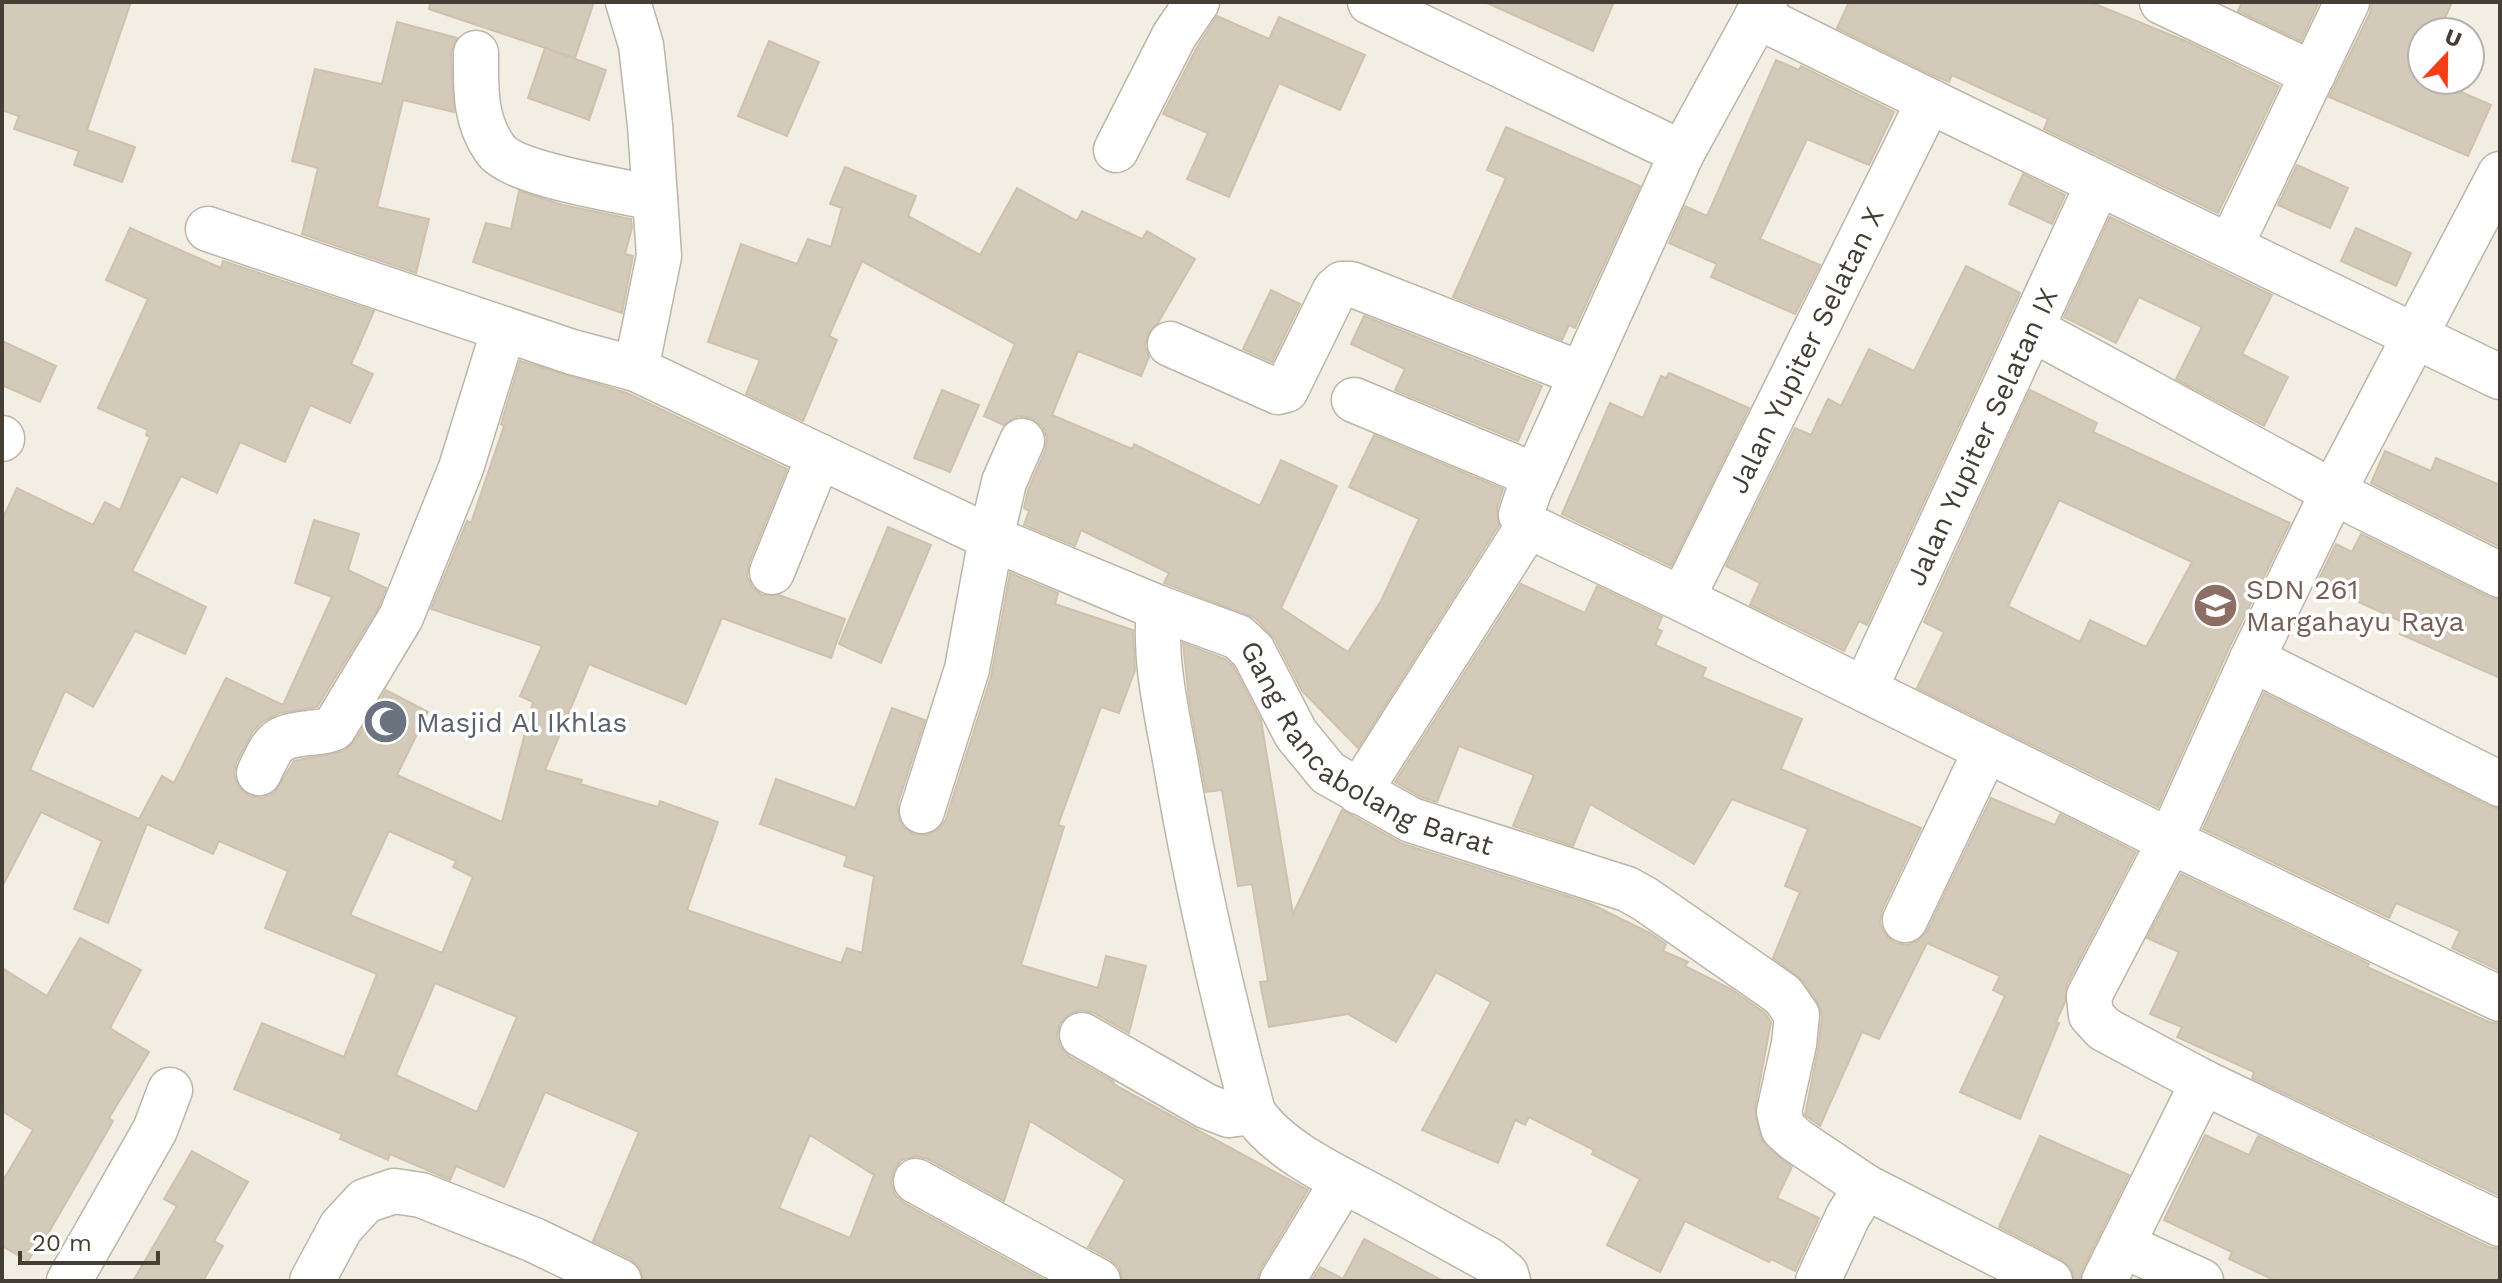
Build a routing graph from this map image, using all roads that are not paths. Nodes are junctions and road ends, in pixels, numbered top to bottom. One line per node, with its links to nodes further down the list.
1 (628, 2): 14 (street)
2 (1197, 2): 10 (street)
3 (1370, 2): 11 (street)
4 (2162, 2): 8 (street)
5 (2347, 2): 8 (street)
6 (1761, 9): 9 (street); 11 (street)
7 (476, 53): 14 (street)
8 (2313, 74): 16 (street)
9 (1929, 101): 13 (street); 33 (street, Jalan Yupiter Selatan X)
10 (1116, 150)
11 (1682, 153): 22 (street)
12 (2500, 174): 19 (street)
13 (2098, 184): 16 (street); 18 (street, Jalan Yupiter Selatan IX)
14 (655, 198): 21 (street)
15 (208, 229): 17 (street, Gang Rancabolang Barat)
16 (2231, 245): 19 (street)
17 (504, 329): 21 (street, Gang Rancabolang Barat); 38 (street)
18 (2032, 329): 28 (street); 36 (street, Jalan Yupiter Selatan IX)
19 (2414, 335): 23 (street); 28 (street)
20 (1170, 344): 22 (street)
21 (636, 369): 26 (street, Gang Rancabolang Barat)
22 (1581, 374): 27 (street)
23 (2500, 377)
24 (1354, 400): 27 (street)
25 (1022, 441): 30 (street)
26 (819, 456): 30 (street, Gang Rancabolang Barat); 31 (street)
27 (1536, 476): 29 (street)
28 (2333, 492): 32 (street); 35 (street)
29 (1528, 526): 33 (street); 40 (street)
30 (991, 538): 34 (street, Gang Rancabolang Barat); 41 (street)
31 (772, 572)
32 (2500, 575)
33 (1682, 599): 36 (street)
34 (1159, 608): 40 (street, Gang Rancabolang Barat); 48 (street)
35 (2252, 659): 39 (street); 42 (street)
36 (1865, 689): 37 (street)
37 (1986, 750): 42 (street); 43 (street)
38 (259, 773)
39 (2500, 784)
40 (1359, 792): 51 (street, Gang Rancabolang Barat)
41 (922, 811)
42 (2170, 841): 44 (street); 46 (street)
43 (1905, 920)
44 (2500, 999)
45 (1082, 1035): 48 (street)
46 (2203, 1082): 52 (street); 53 (street)
47 (170, 1090): 54 (street)
48 (1253, 1112): 50 (street)
49 (916, 1181): 57 (street)
50 (1343, 1181): 58 (street); 59 (street)
51 (1866, 1187): 60 (street); 61 (street)
52 (2500, 1224)
53 (2113, 1263): 62 (street)
54 (69, 1281)
55 (312, 1281): 56 (street)
56 (618, 1281)
57 (1098, 1281)
58 (1282, 1281)
59 (1508, 1281)
60 (1818, 1281)
61 (2050, 1281)
62 (2201, 1281)

